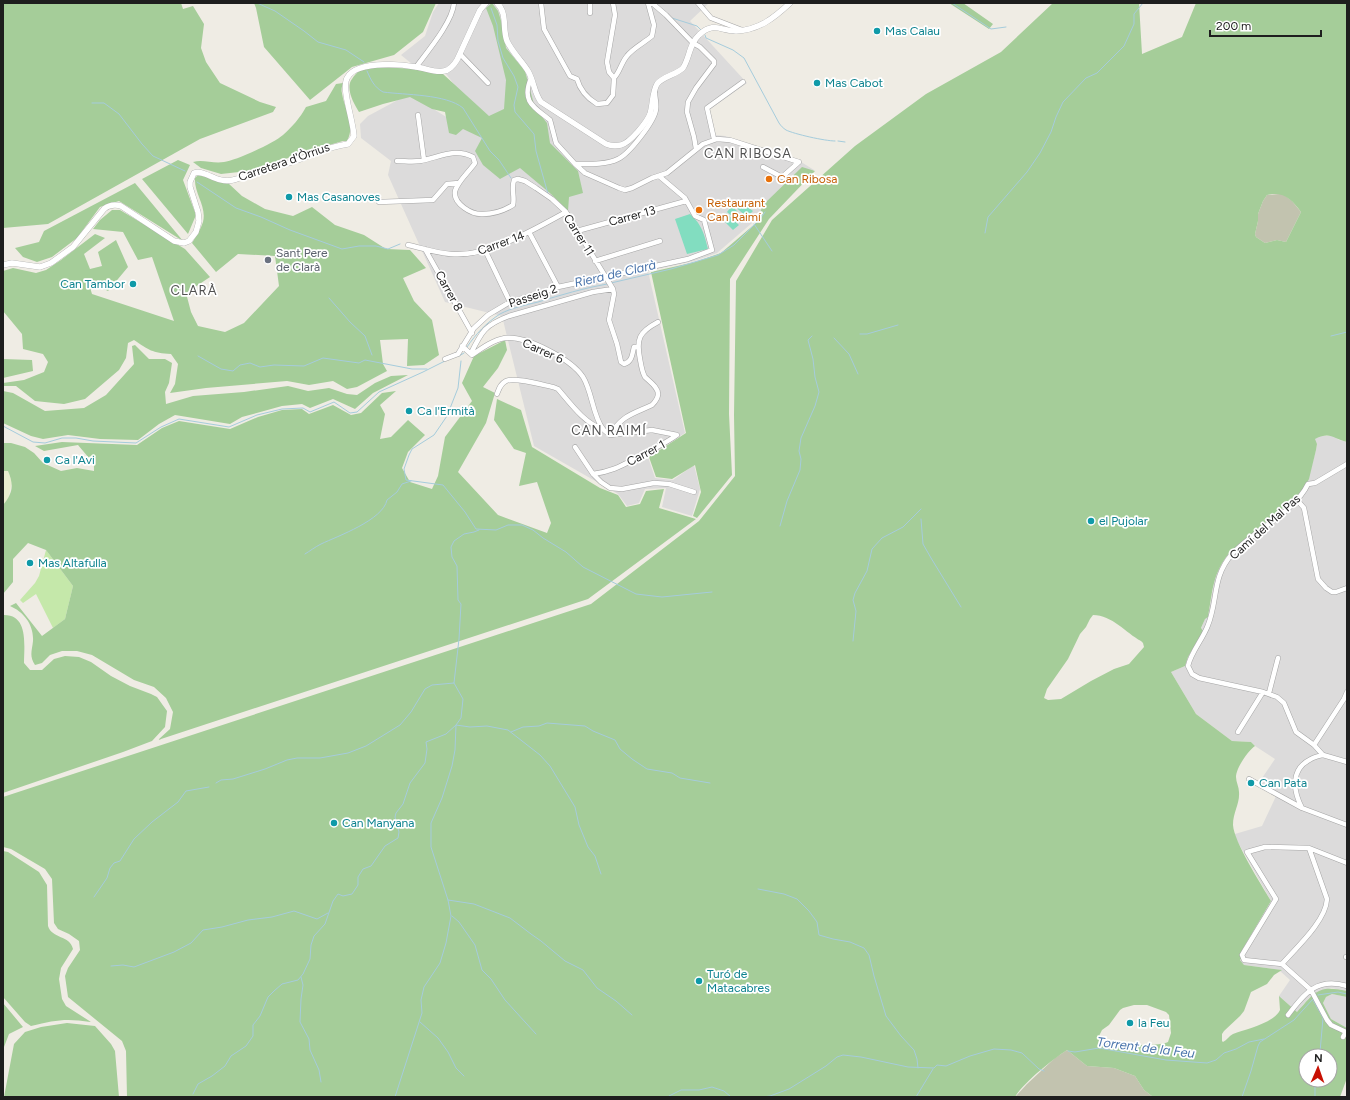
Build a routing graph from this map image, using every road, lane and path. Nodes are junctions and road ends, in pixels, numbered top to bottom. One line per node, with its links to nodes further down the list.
1 (454, 3): 15 (street)
2 (486, 3): 14 (street, Carretera d'Òrrius)
3 (497, 3): 16 (street)
4 (541, 3): 17 (street)
5 (590, 3): 11 (street)
6 (613, 3): 17 (street)
7 (648, 3): 17 (street)
8 (652, 3): 13 (street)
9 (698, 3): 12 (street)
10 (790, 3): 12 (street)
11 (590, 13)
12 (742, 30): 13 (street)
13 (693, 43): 20 (street); 23 (street)
14 (460, 54): 15 (street, Carretera d'Òrrius); 19 (street)
15 (416, 67): 40 (street, Carretera d'Òrrius)
16 (531, 78): 20 (street); 26 (street)
17 (614, 78)
18 (743, 82): 22 (street)
19 (488, 83)
20 (655, 92): 26 (street)
21 (418, 115): 24 (street)
22 (714, 139): 23 (street); 27 (street)
23 (696, 149): 28 (street)
24 (424, 160): 25 (street); 29 (street)
25 (397, 161)
26 (575, 164): 28 (street)
27 (763, 167)
28 (660, 176): 31 (street)
29 (459, 183): 30 (street); 32 (street, Carrer 11)
30 (379, 202)
31 (686, 202): 33 (street, Carrer 13); 41 (street, Passeig 2)
32 (566, 212): 33 (street, Carrer 11); 34 (street, Carrer 14)
33 (576, 230): 39 (street, Carrer 11)
34 (529, 232): 38 (street, Carrer 14); 42 (street)
35 (660, 241): 39 (street)
36 (408, 245): 37 (street, Carrer 14)
37 (426, 249): 38 (street, Carrer 14); 46 (street, Carrer 8)
38 (485, 250): 44 (street)
39 (595, 261): 41 (street, Carrer 11)
40 (3, 265)
41 (605, 277): 42 (street, Passeig 2); 43 (street, Carrer 11)
42 (558, 287): 44 (street, Passeig 2)
43 (613, 289): 48 (street); 49 (street)
44 (510, 302): 46 (street, Passeig 2)
45 (658, 322): 48 (street)
46 (472, 333): 47 (street, Passeig 2)
47 (462, 346): 49 (street); 50 (street, Passeig 2)
48 (638, 347): 53 (street)
49 (471, 353): 52 (street, Carrer 6)
50 (445, 359)
51 (497, 394): 52 (street)
52 (603, 429): 53 (street, Carrer 6)
53 (610, 435): 56 (street, Carrer 1)
54 (575, 448): 56 (street, Carrer 1)
55 (1347, 464): 58 (street, Camí del Mal Pas)
56 (593, 474): 57 (street, Carrer 1)
57 (694, 492)
58 (1297, 500): 59 (street); 61 (street, Camí del Mal Pas)
59 (1347, 588)
60 (1278, 658): 63 (street)
61 (1263, 692): 63 (street, Camí del Mal Pas); 64 (street)
62 (1347, 692): 65 (street)
63 (1270, 693): 65 (street)
64 (1238, 732)
65 (1314, 744): 66 (street)
66 (1323, 755): 67 (street); 69 (street)
67 (1347, 762)
68 (1249, 779): 69 (street)
69 (1302, 808): 70 (street)
70 (1347, 826)
71 (1309, 848): 72 (street); 73 (street); 73 (street)
72 (1347, 863)
73 (1282, 964): 75 (street)
74 (1347, 986): 75 (street)
75 (1311, 990): 76 (street); 77 (street)
76 (1288, 1015)
77 (1346, 1031): 78 (street)
78 (1343, 1037)

